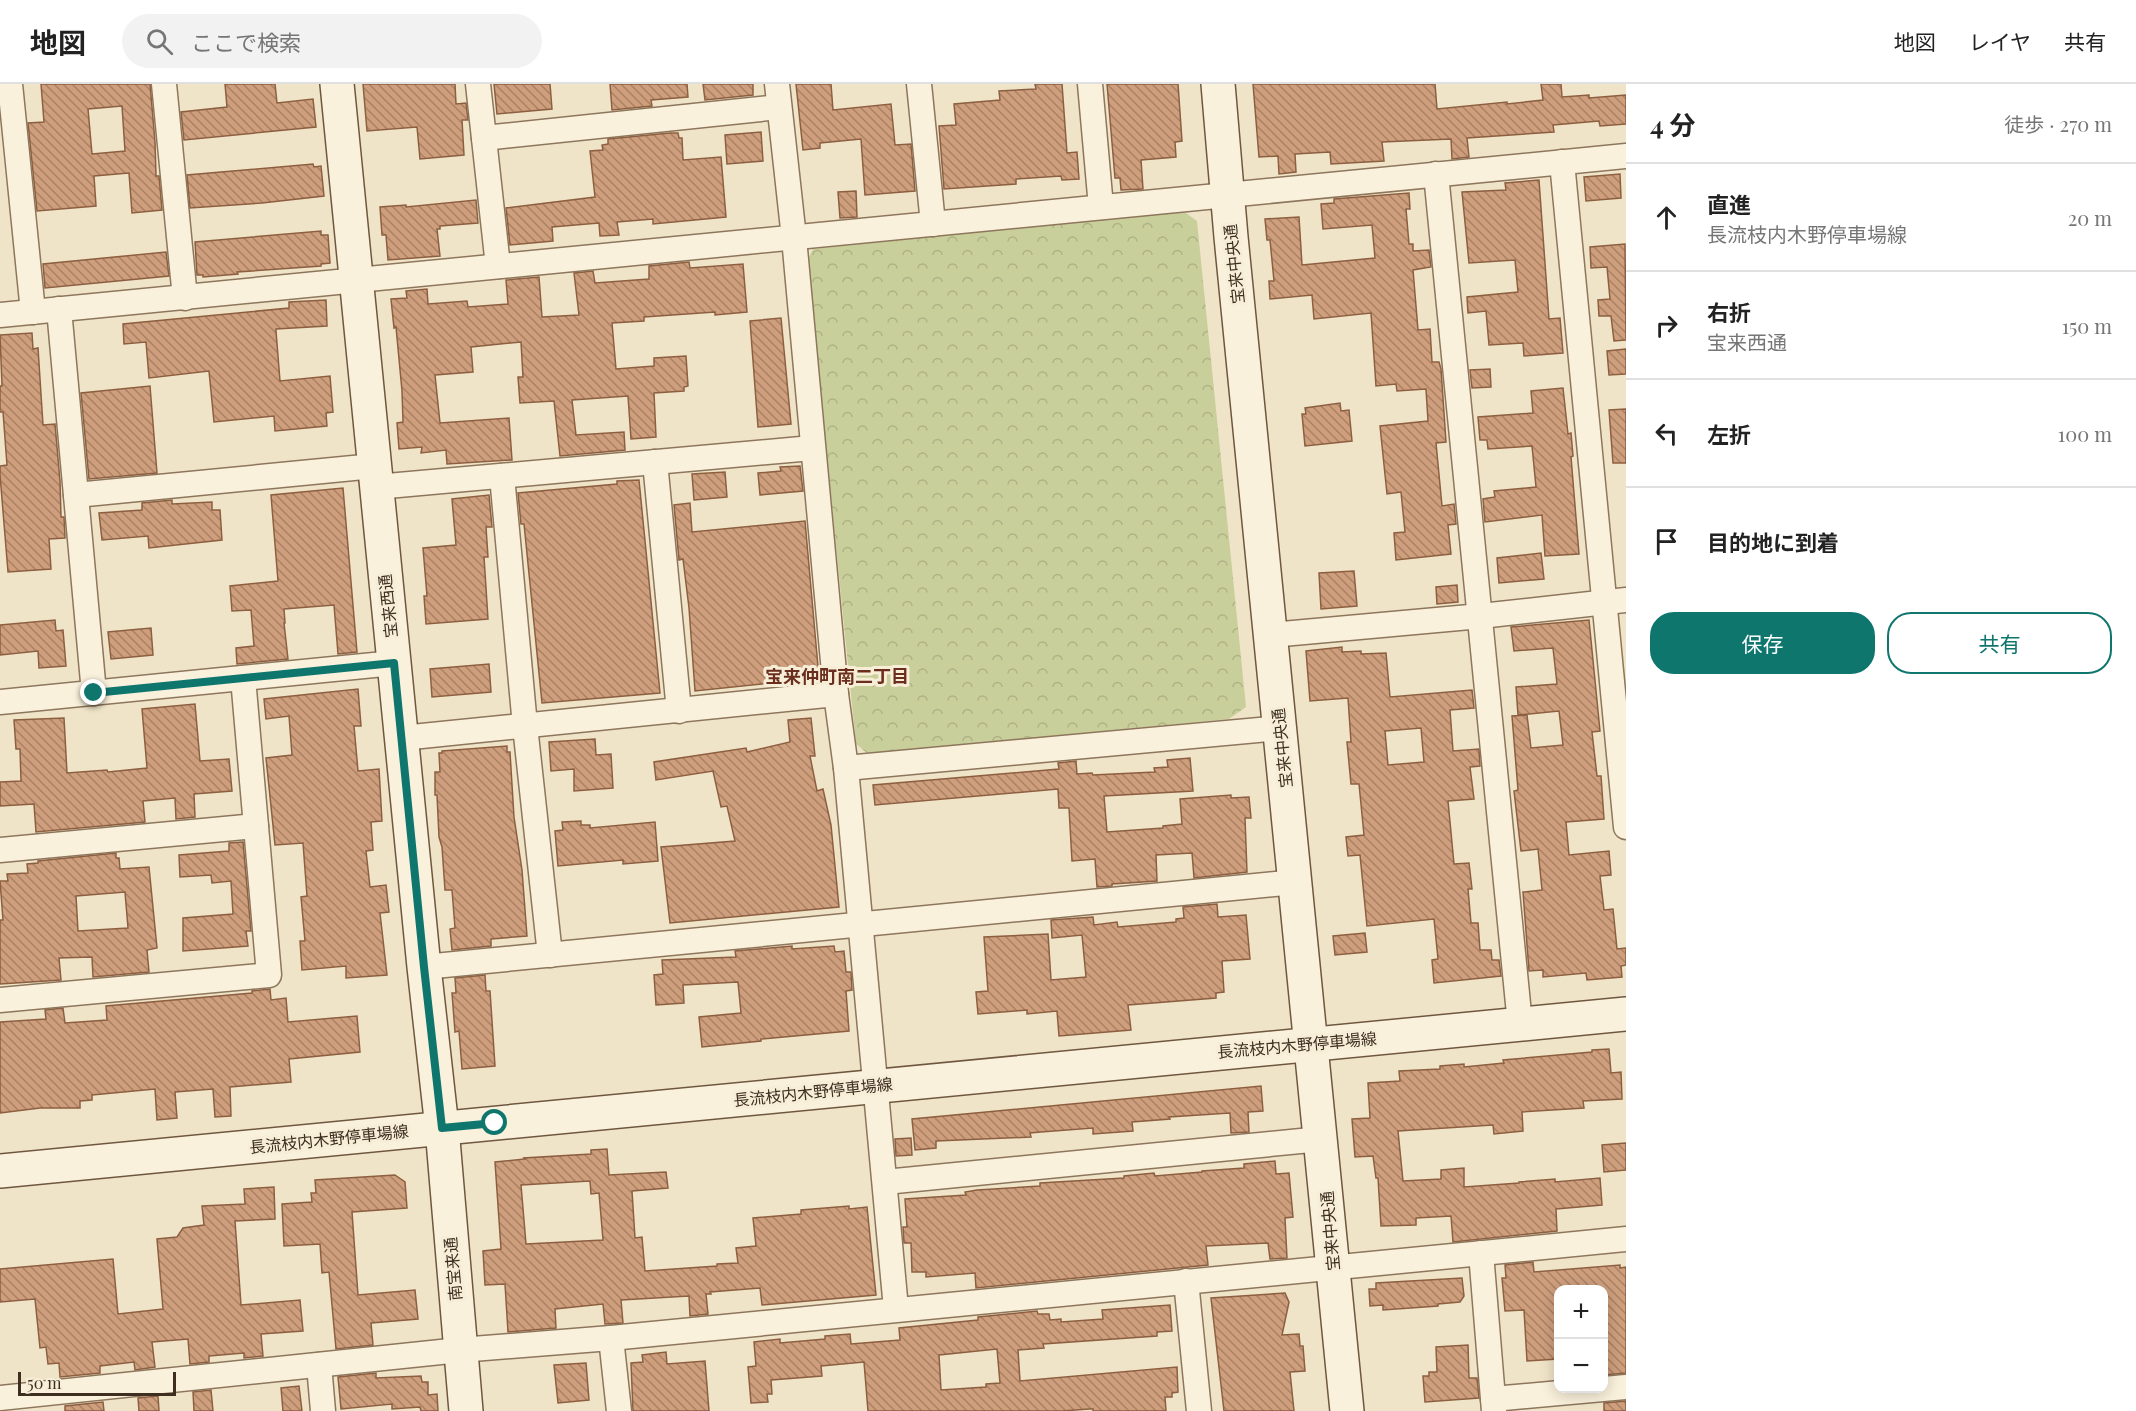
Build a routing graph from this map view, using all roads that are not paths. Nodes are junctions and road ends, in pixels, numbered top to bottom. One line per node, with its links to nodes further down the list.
1 (10, 84): 21 (street)
2 (164, 84): 19 (street)
3 (337, 84): 18 (street, 宝来西通)
4 (478, 84): 9 (street)
5 (920, 84): 15 (street)
6 (1090, 84): 14 (street)
7 (1218, 84): 13 (street, 宝来中央通)
8 (778, 96): 9 (street); 16 (street)
9 (484, 138): 17 (street)
10 (1626, 156): 11 (street)
11 (1562, 162): 12 (street); 28 (street)
12 (1436, 174): 13 (street); 29 (street)
13 (1227, 196): 14 (street); 30 (street, 宝来中央通)
14 (1101, 207): 15 (street)
15 (933, 224): 16 (street)
16 (794, 238): 17 (street); 23 (street)
17 (498, 266): 18 (street)
18 (356, 280): 19 (street); 26 (street, 宝来西通)
19 (185, 298): 20 (street)
20 (59, 309): 21 (street); 27 (street)
21 (33, 312): 22 (street)
22 (0, 315)
23 (812, 448): 24 (street); 34 (street)
24 (655, 462): 25 (street); 36 (street)
25 (502, 476): 26 (street); 37 (street)
26 (375, 477): 27 (street); 31 (street, 宝来西通)
27 (76, 495): 33 (street)
28 (1615, 601): 29 (street); 42 (street)
29 (1481, 616): 30 (street); 50 (street)
30 (1271, 635): 38 (street, 宝来中央通)
31 (394, 663): 32 (street); 39 (street, 宝来西通)
32 (243, 678): 33 (street); 41 (street)
33 (94, 693): 35 (street)
34 (836, 694): 36 (street); 40 (street)
35 (0, 702)
36 (679, 711): 37 (street)
37 (525, 726): 39 (street); 46 (street)
38 (1280, 728): 40 (street); 44 (street, 宝来中央通)
39 (402, 738): 47 (street, 宝来西通)
40 (846, 768): 45 (street)
41 (256, 826): 43 (street); 48 (street)
42 (1626, 827)
43 (0, 850)
44 (1295, 882): 45 (street); 51 (street, 宝来中央通)
45 (860, 925): 46 (street); 52 (street)
46 (550, 955): 47 (street)
47 (424, 967): 53 (street, 宝来西通)
48 (0, 1000)
49 (1626, 1014): 50 (street, 長流枝内木野停車場線)
50 (1520, 1024): 51 (street, 長流枝内木野停車場線)
51 (1312, 1043): 52 (street, 長流枝内木野停車場線); 54 (street, 宝来中央通)
52 (876, 1086): 53 (street, 長流枝内木野停車場線); 56 (street)
53 (442, 1128): 55 (street, 長流枝内木野停車場線); 63 (street, 南宝来通)
54 (1321, 1139): 56 (street); 59 (street, 宝来中央通)
55 (0, 1171)
56 (885, 1182): 61 (street)
57 (1626, 1239): 58 (street)
58 (1481, 1253): 59 (street); 67 (street)
59 (1333, 1267): 60 (street); 72 (street, 宝来中央通)
60 (1186, 1281): 61 (street); 71 (street)
61 (897, 1309): 62 (street)
62 (611, 1338): 63 (street); 70 (street)
63 (460, 1350): 64 (street); 69 (street, 南宝来通)
64 (319, 1365): 66 (street); 68 (street)
65 (1626, 1387): 67 (street)
66 (0, 1398)
67 (1494, 1405)
68 (323, 1411)
69 (466, 1411)
70 (619, 1411)
71 (1199, 1411)
72 (1347, 1411)

